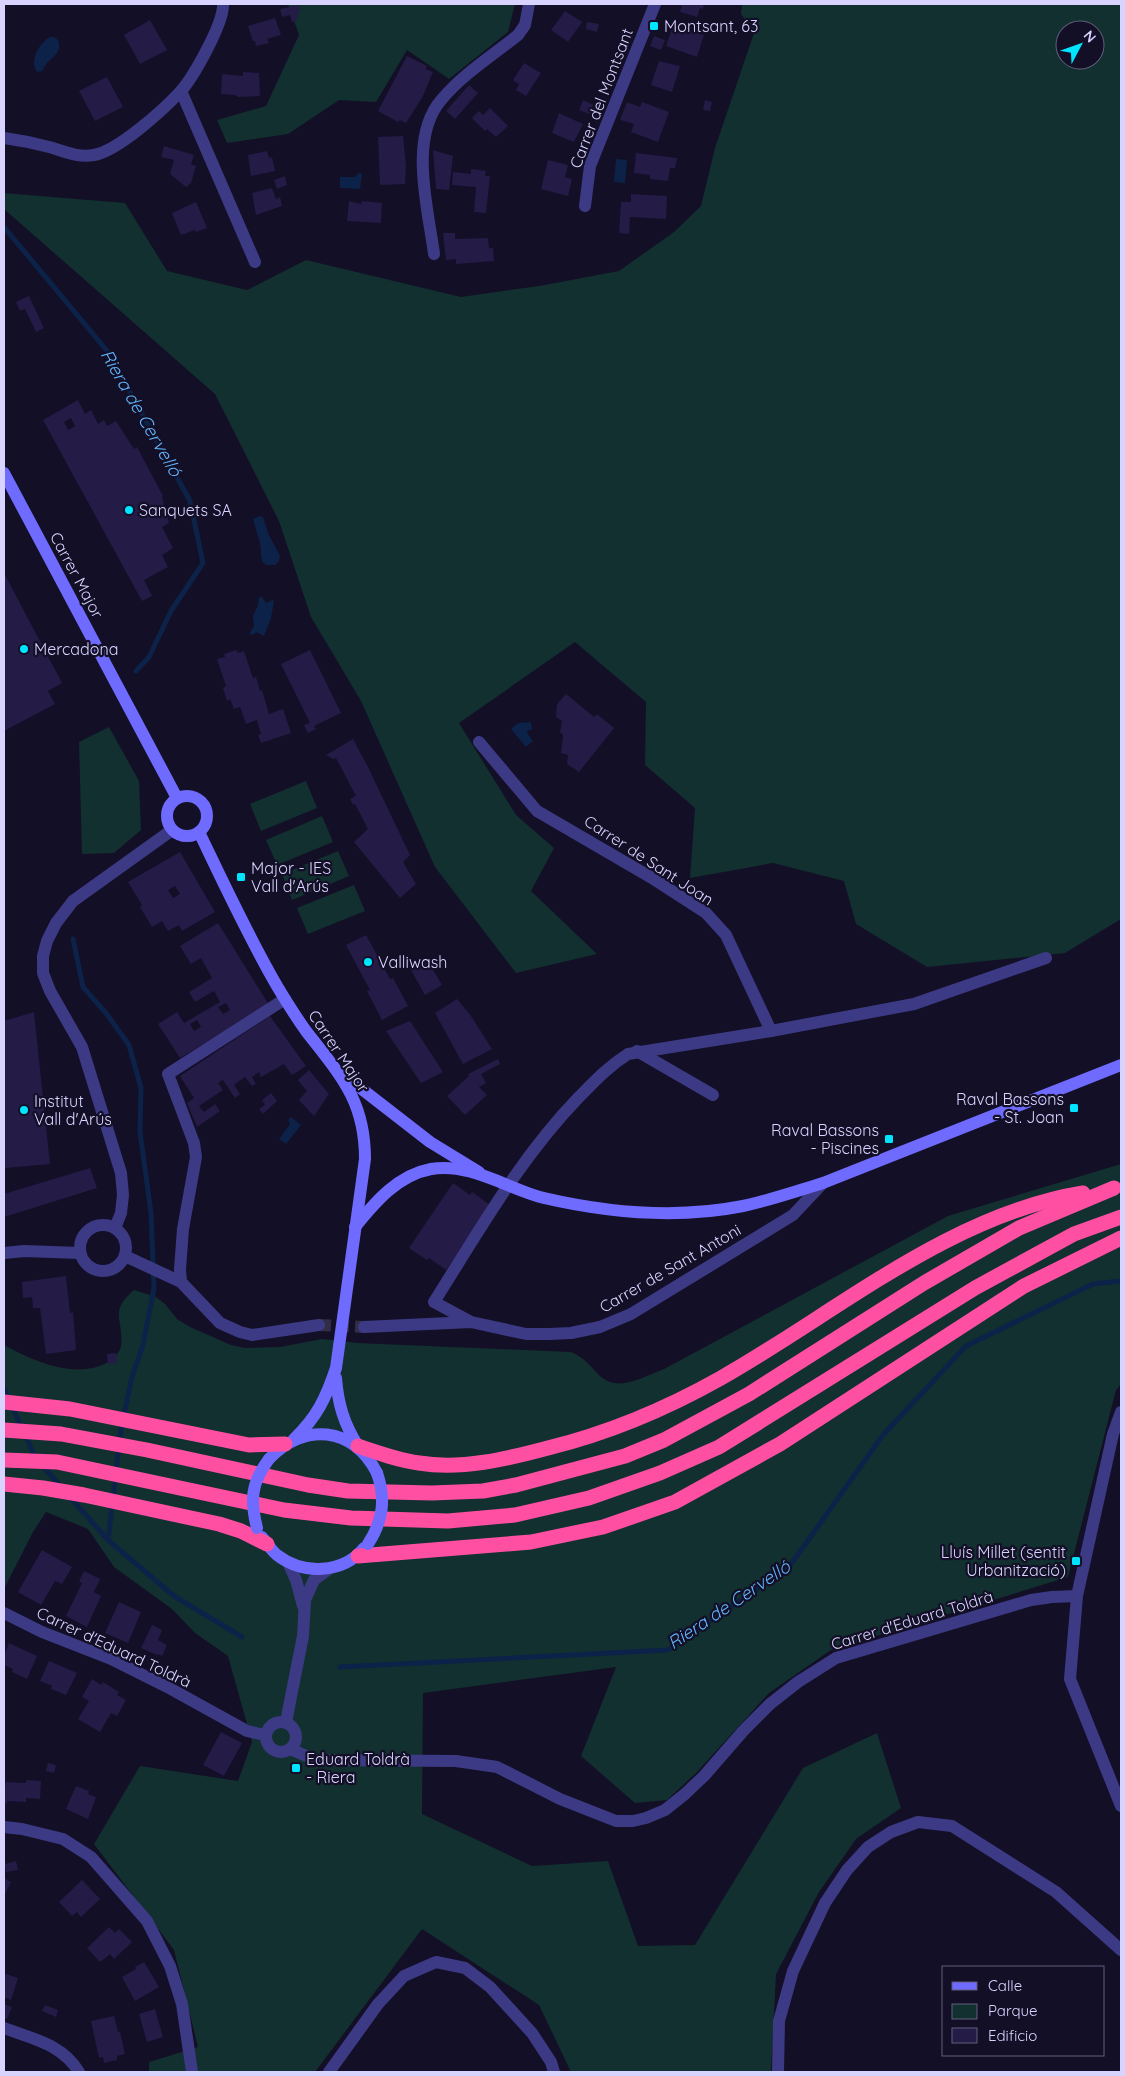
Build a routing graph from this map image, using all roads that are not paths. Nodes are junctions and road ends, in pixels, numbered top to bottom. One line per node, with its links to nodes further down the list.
1 (223, 4): 4 (street)
2 (529, 4): 7 (street)
3 (655, 4): 6 (street, Carrer del Montsant)
4 (181, 91): 5 (street); 8 (street)
5 (4, 138)
6 (585, 206)
7 (434, 254)
8 (255, 262)
9 (4, 474): 11 (street, Carrer Major)
10 (479, 742): 16 (street, Carrer de Sant Joan)
11 (178, 798): 12 (street); 13 (street)
12 (172, 830): 13 (street); 27 (street)
13 (199, 832): 15 (street, Carrer Major)
14 (1046, 958): 16 (street)
15 (285, 999): 19 (street, Carrer Major); 32 (street)
16 (771, 1031): 17 (street)
17 (637, 1051): 20 (street); 23 (street)
18 (1121, 1065): 22 (street)
19 (338, 1071): 21 (street); 26 (street, Carrer Major)
20 (713, 1095)
21 (487, 1177): 23 (street); 26 (street)
22 (823, 1183): 23 (street); 33 (street, Carrer de Sant Antoni)
23 (508, 1186): 33 (street)
24 (1118, 1187): 39 (highway); 41 (highway)
25 (1121, 1217): 42 (highway)
26 (355, 1227): 36 (street, Carrer Major)
27 (115, 1228): 30 (street); 31 (street)
28 (1121, 1238): 45 (highway)
29 (4, 1253): 30 (street)
30 (80, 1253): 31 (street)
31 (124, 1256): 32 (street)
32 (177, 1280): 34 (street)
33 (471, 1322): 35 (street, Carrer de Sant Antoni)
34 (318, 1325)
35 (364, 1327)
36 (336, 1368): 40 (street, Carrer Major); 41 (street, Carrer Major)
37 (4, 1402): 40 (highway)
38 (1121, 1412): 48 (street)
39 (4, 1430)
40 (289, 1442): 41 (street); 44 (street, bridge)
41 (358, 1446): 45 (street, bridge)
42 (4, 1460)
43 (4, 1484): 44 (highway)
44 (267, 1544): 46 (street)
45 (358, 1556): 47 (street)
46 (288, 1562): 47 (street); 50 (street)
47 (329, 1569): 50 (street)
48 (1077, 1596): 53 (street, Carrer d'Eduard Toldrà); 54 (street)
49 (4, 1613): 52 (street, Carrer d'Eduard Toldrà)
50 (304, 1613): 51 (street)
51 (286, 1722): 52 (street); 53 (street)
52 (265, 1735): 53 (street)
53 (290, 1749)
54 (1121, 1806)
55 (4, 1827): 59 (street)
56 (1121, 1950): 62 (street)
57 (4, 2028): 58 (street)
58 (79, 2072)
59 (192, 2072)
60 (329, 2072): 61 (street)
61 (554, 2072)
62 (778, 2072)

